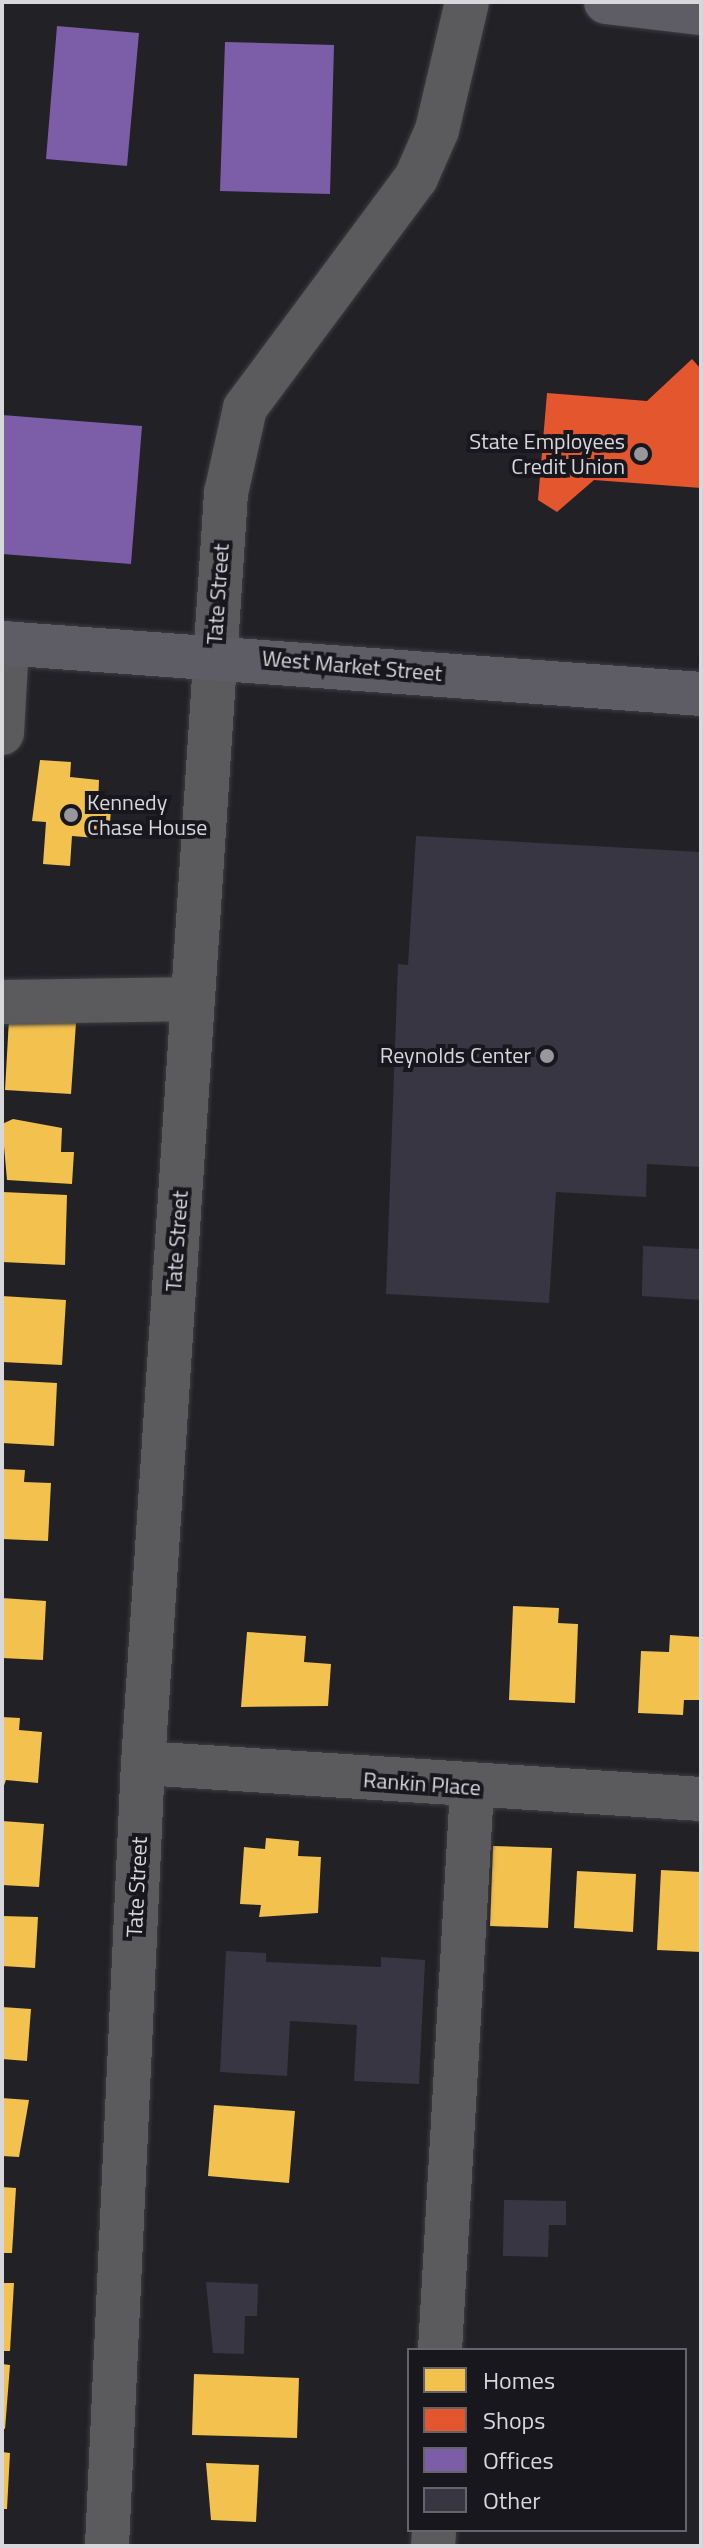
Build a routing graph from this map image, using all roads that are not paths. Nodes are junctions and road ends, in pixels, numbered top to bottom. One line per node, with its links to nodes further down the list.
1 (467, 2): 5 (street, Tate Street)
2 (606, 2): 3 (main road)
3 (701, 13)
4 (4, 643): 5 (main road, West Market Street); 7 (street)
5 (214, 654): 6 (main road, West Market Street); 8 (street, Tate Street)
6 (701, 694)
7 (2, 733)
8 (192, 999): 9 (street); 10 (street, Tate Street)
9 (2, 1002)
10 (143, 1763): 11 (street, Rankin Place); 14 (street, Tate Street)
11 (472, 1788): 12 (street, Rankin Place); 13 (street)
12 (701, 1799)
13 (440, 2348)
14 (107, 2546)

